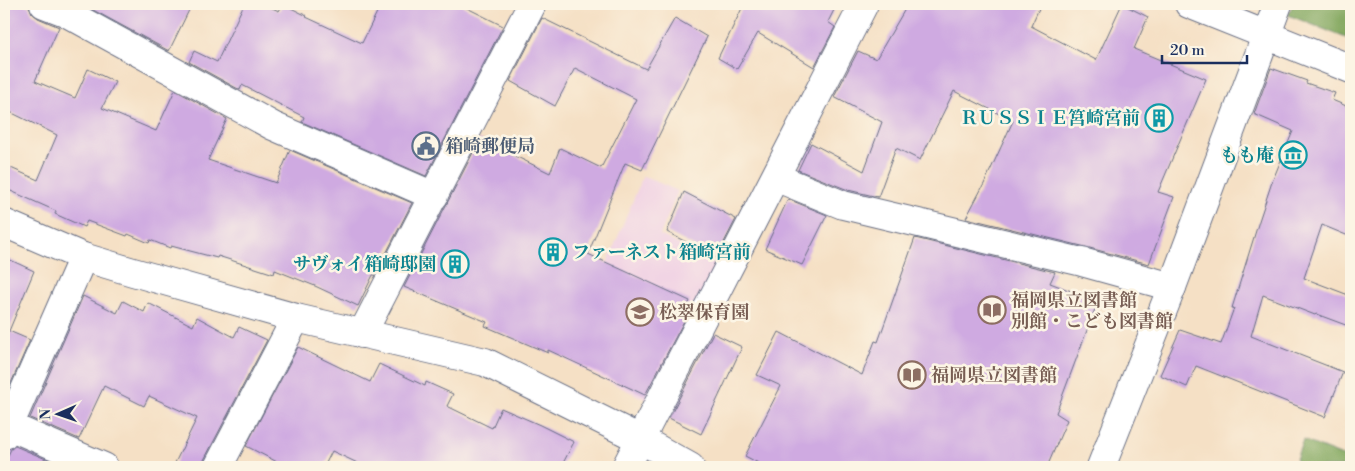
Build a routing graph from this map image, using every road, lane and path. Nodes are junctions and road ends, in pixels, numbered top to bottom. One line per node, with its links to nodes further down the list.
1 (44, 4): 9 (street)
2 (532, 4): 9 (street)
3 (864, 4): 8 (street)
4 (1189, 4): 6 (street)
5 (1278, 4): 6 (street)
6 (1267, 36): 7 (street); 12 (street)
7 (1351, 69)
8 (775, 177): 12 (street); 16 (street)
9 (434, 196): 14 (street)
10 (4, 223): 11 (street)
11 (83, 256): 13 (street); 15 (street)
12 (1172, 287): 21 (street)
13 (296, 318): 14 (street); 18 (street)
14 (362, 334): 16 (street)
15 (6, 430): 17 (street)
16 (640, 439): 19 (street); 20 (street)
17 (104, 467)
18 (218, 467)
19 (626, 467)
20 (690, 467)
21 (1101, 467)

